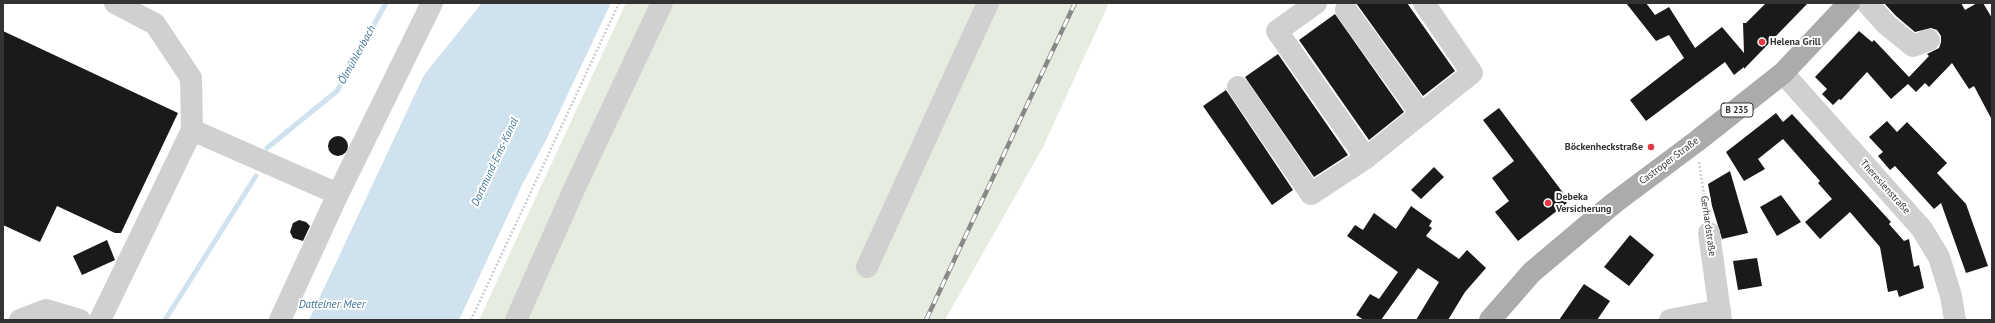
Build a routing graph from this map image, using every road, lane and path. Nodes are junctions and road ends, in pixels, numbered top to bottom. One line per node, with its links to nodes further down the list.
1 (115, 3): 15 (street)
2 (432, 3): 18 (street)
3 (619, 3): 26 (path)
4 (662, 3): 27 (street)
5 (988, 3): 20 (street)
6 (1316, 3): 17 (street)
7 (1424, 3): 14 (street)
8 (1849, 3): 12 (main road, Castroper Straße / B 235)
9 (1867, 3): 11 (street)
10 (1346, 10): 14 (street)
11 (1929, 40)
12 (1783, 73): 16 (main road, Castroper Straße / B 235); 30 (street, Theresienstraße)
13 (1238, 87): 17 (street)
14 (1421, 114): 17 (street)
15 (192, 130): 18 (street); 24 (street)
16 (1697, 141): 19 (path, Gerhardstraße); 28 (main road, Castroper Straße / B 235)
17 (1366, 158)
18 (338, 194): 25 (street)
19 (1709, 233): 21 (street, Gerhardstraße)
20 (867, 268)
21 (1721, 315): 29 (street, Gerhardstraße)
22 (20, 320): 23 (street)
23 (80, 320)
24 (100, 320)
25 (280, 320)
26 (471, 320)
27 (516, 320)
28 (1490, 320)
29 (1670, 320)
30 (1955, 320)

